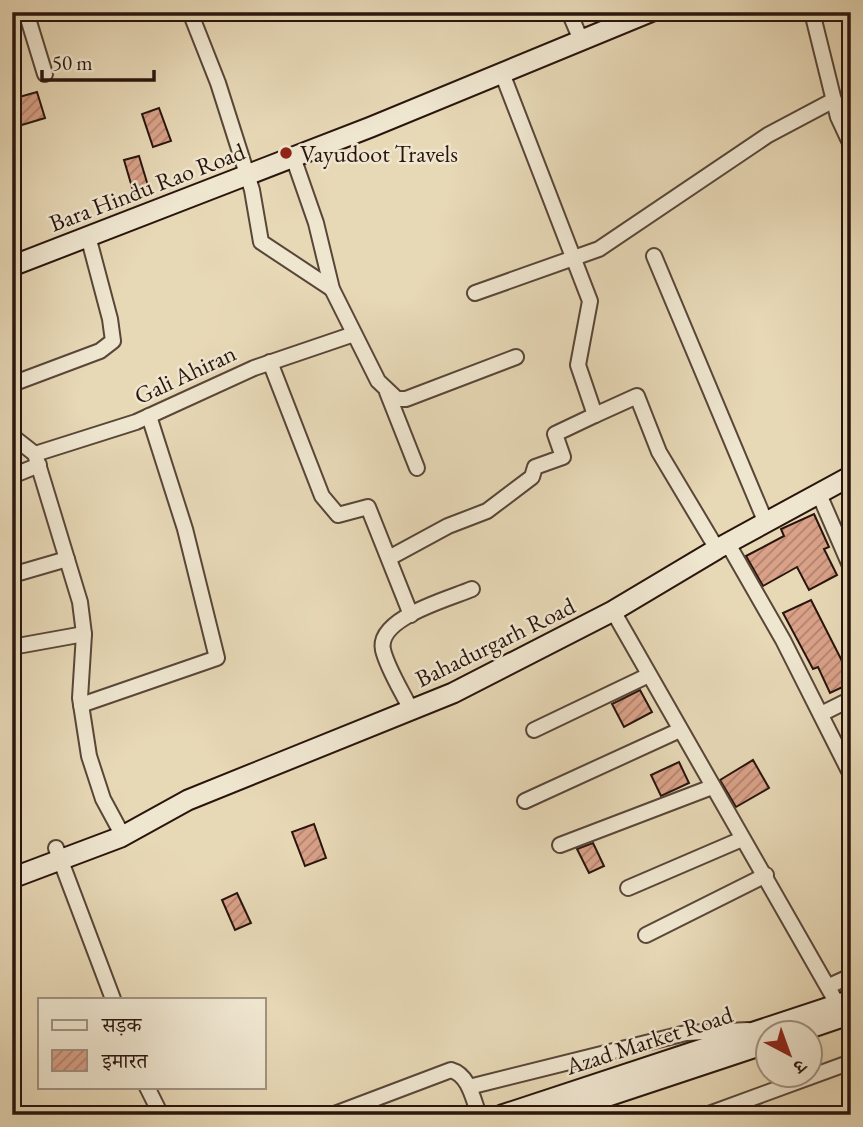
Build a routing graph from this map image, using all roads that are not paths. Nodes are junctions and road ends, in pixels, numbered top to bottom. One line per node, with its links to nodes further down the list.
1 (26, 12): 8 (street)
2 (190, 12): 12 (street)
3 (569, 12): 6 (street)
4 (650, 12): 6 (street, Bara Hindu Rao Road)
5 (812, 12): 9 (street)
6 (581, 40): 7 (street, Bara Hindu Rao Road)
7 (502, 73): 11 (street, Bara Hindu Rao Road); 15 (street)
8 (45, 74)
9 (834, 100): 10 (street); 15 (street)
10 (851, 145)
11 (293, 157): 12 (street, Bara Hindu Rao Road); 17 (street)
12 (247, 175): 13 (street, Bara Hindu Rao Road); 17 (street)
13 (88, 236): 16 (street, Bara Hindu Rao Road); 22 (street)
14 (654, 256): 32 (street)
15 (574, 260): 18 (street); 24 (street)
16 (12, 266)
17 (332, 289): 19 (street)
18 (475, 292)
19 (354, 334): 21 (street, Gali Ahiran); 23 (street)
20 (516, 357): 23 (street)
21 (270, 362): 25 (street, Gali Ahiran); 34 (street)
22 (12, 384)
23 (387, 392): 28 (street)
24 (596, 415): 33 (street); 34 (street)
25 (149, 416): 27 (street, Gali Ahiran); 45 (street)
26 (12, 436): 27 (street)
27 (37, 459): 30 (street, Gali Ahiran); 35 (street)
28 (417, 468)
29 (851, 476): 31 (street, Bahadurgarh Road)
30 (12, 477)
31 (818, 494): 32 (street, Bahadurgarh Road); 36 (street)
32 (766, 523): 33 (street, Bahadurgarh Road)
33 (722, 547): 39 (street, Bahadurgarh Road); 47 (street)
34 (389, 558): 40 (street)
35 (67, 559): 37 (street); 41 (street)
36 (851, 568)
37 (12, 575)
38 (472, 589): 40 (street)
39 (613, 611): 43 (street); 46 (street, Bahadurgarh Road)
40 (411, 615): 46 (street)
41 (84, 634): 42 (street); 45 (street)
42 (12, 647)
43 (649, 675): 48 (street); 49 (street)
44 (851, 699): 47 (street)
45 (81, 705): 53 (street)
46 (411, 710): 53 (street, Bahadurgarh Road)
47 (821, 714): 50 (street)
48 (534, 730)
49 (680, 730): 51 (street); 52 (street)
50 (851, 775)
51 (712, 787): 54 (street); 55 (street)
52 (525, 801)
53 (120, 831): 56 (street, Bahadurgarh Road)
54 (743, 839): 58 (street); 60 (street)
55 (560, 845)
56 (58, 854): 57 (street, Bahadurgarh Road); 59 (street, Bahadurgarh Road); 64 (street)
57 (12, 864)
58 (766, 875): 61 (street); 63 (street)
59 (12, 878)
60 (628, 888)
61 (646, 935)
62 (851, 976): 63 (street)
63 (829, 986): 65 (street)
64 (113, 998)
65 (846, 1006): 66 (street, Azad Market Road); 67 (street)
66 (813, 1018)
67 (824, 1018)
68 (754, 1036): 72 (street)
69 (754, 1039): 77 (street, Azad Market Road)
70 (754, 1040): 78 (street, Azad Market Road)
71 (851, 1062): 79 (street)
72 (469, 1087): 75 (street); 76 (street)
73 (148, 1088): 74 (street)
74 (161, 1115)
75 (332, 1115)
76 (479, 1115)
77 (502, 1115)
78 (551, 1115)
79 (706, 1115)

